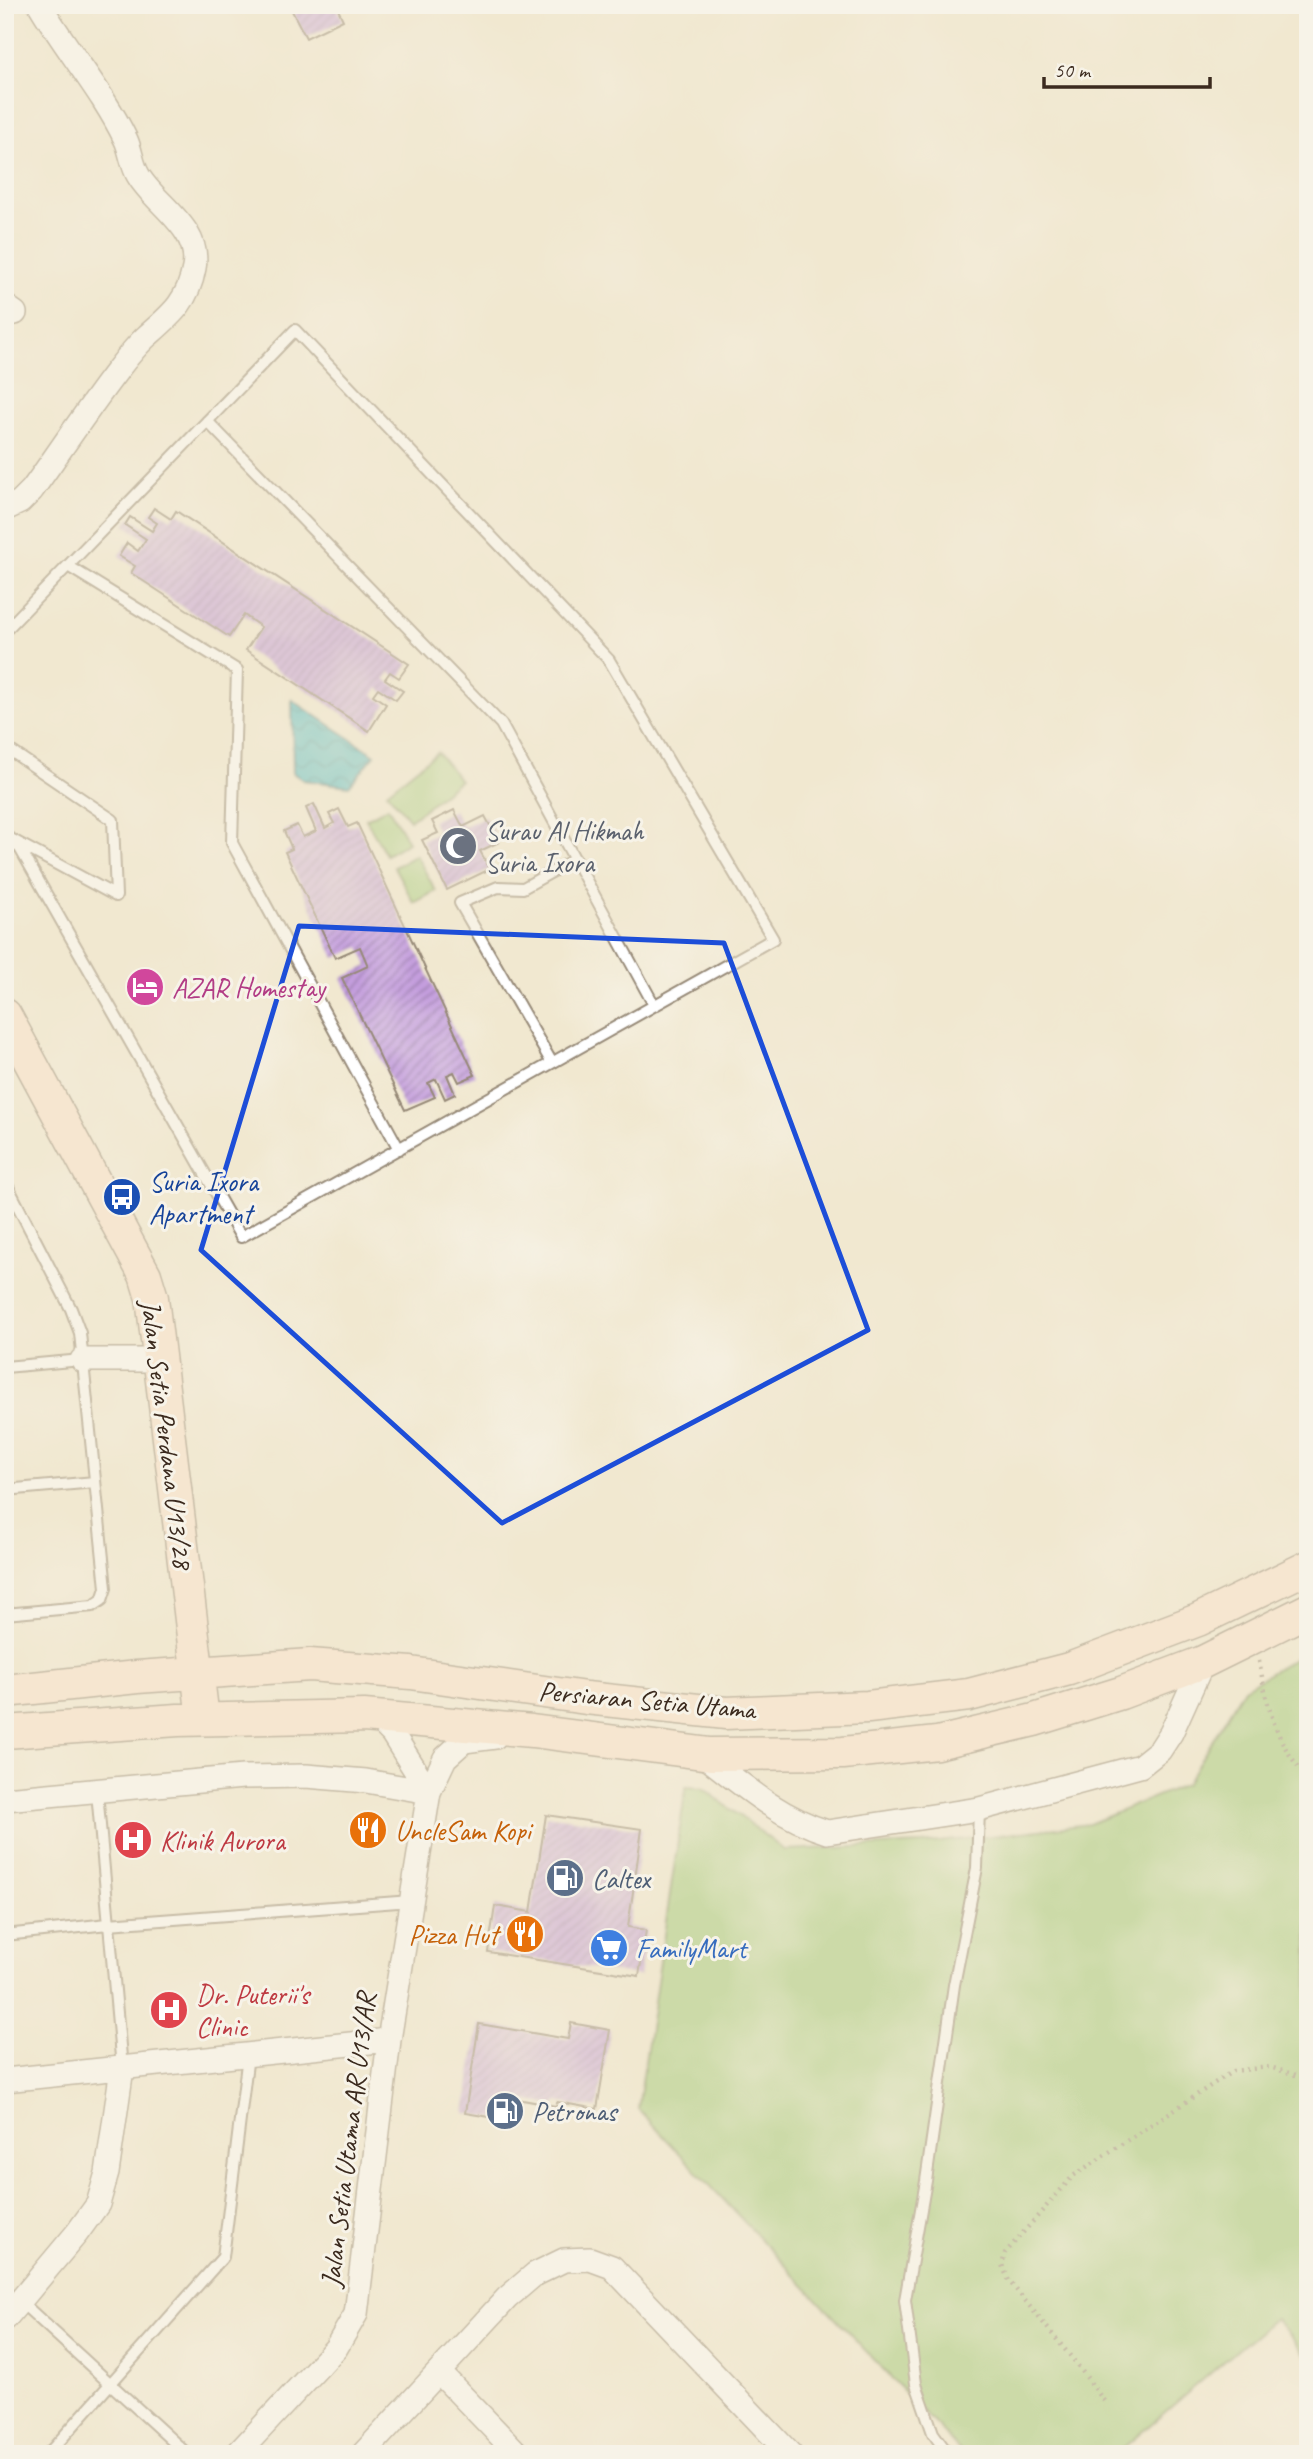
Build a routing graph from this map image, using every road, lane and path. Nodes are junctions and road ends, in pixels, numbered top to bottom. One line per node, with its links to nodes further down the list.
1 (40, 5): 3 (street)
2 (207, 421): 4 (lane); 10 (lane); 11 (lane)
3 (5, 509)
4 (68, 566): 5 (lane); 14 (lane)
5 (5, 631)
6 (5, 747): 8 (lane)
7 (5, 836): 8 (lane)
8 (17, 843): 9 (lane); 14 (lane)
9 (5, 852)
10 (575, 859): 11 (lane); 13 (lane)
11 (654, 1006): 13 (lane)
12 (5, 1014): 17 (street, Jalan Setia Perdana U13/28)
13 (552, 1063): 14 (lane)
14 (399, 1149)
15 (5, 1181): 16 (lane)
16 (82, 1360): 17 (street); 18 (lane); 19 (lane)
17 (160, 1360): 26 (street, Jalan Setia Perdana U13/28)
18 (5, 1367)
19 (94, 1482): 20 (lane); 23 (lane)
20 (5, 1490)
21 (1308, 1567): 26 (street, Persiaran Setia Utama)
22 (1308, 1610): 24 (street, Persiaran Setia Utama)
23 (5, 1615)
24 (1254, 1638): 25 (street, Persiaran Setia Utama); 33 (path)
25 (1203, 1662): 32 (street, Persiaran Setia Utama); 37 (street)
26 (197, 1673): 27 (street, Persiaran Setia Utama); 29 (street, Jalan Setia Perdana U13/28)
27 (5, 1691)
28 (376, 1717): 29 (street, Persiaran Setia Utama); 30 (street, Persiaran Setia Utama); 35 (street)
29 (203, 1719): 31 (street, Persiaran Setia Utama)
30 (532, 1731): 32 (street, Persiaran Setia Utama); 35 (street)
31 (5, 1732)
32 (701, 1753): 37 (street)
33 (1308, 1777)
34 (97, 1791): 35 (street); 36 (street); 39 (lane)
35 (429, 1792): 38 (street, Jalan Setia Utama AR U13/AR)
36 (5, 1799)
37 (979, 1809): 57 (lane)
38 (411, 1901): 39 (lane); 41 (street, Jalan Setia Utama AR U13/AR)
39 (108, 1924): 40 (lane); 43 (lane)
40 (5, 1935)
41 (389, 2040): 42 (street); 53 (street, Jalan Setia Utama AR U13/AR)
42 (248, 2055): 43 (street); 49 (lane)
43 (122, 2068): 45 (street); 46 (street)
44 (1308, 2079): 50 (path)
45 (5, 2080)
46 (21, 2302): 47 (street); 49 (lane)
47 (5, 2319)
48 (439, 2372): 54 (street); 55 (street); 56 (street)
49 (111, 2383): 51 (lane); 52 (lane)
50 (1104, 2401)
51 (48, 2454)
52 (187, 2454)
53 (237, 2454)
54 (363, 2454)
55 (517, 2454)
56 (790, 2454)
57 (948, 2454)

